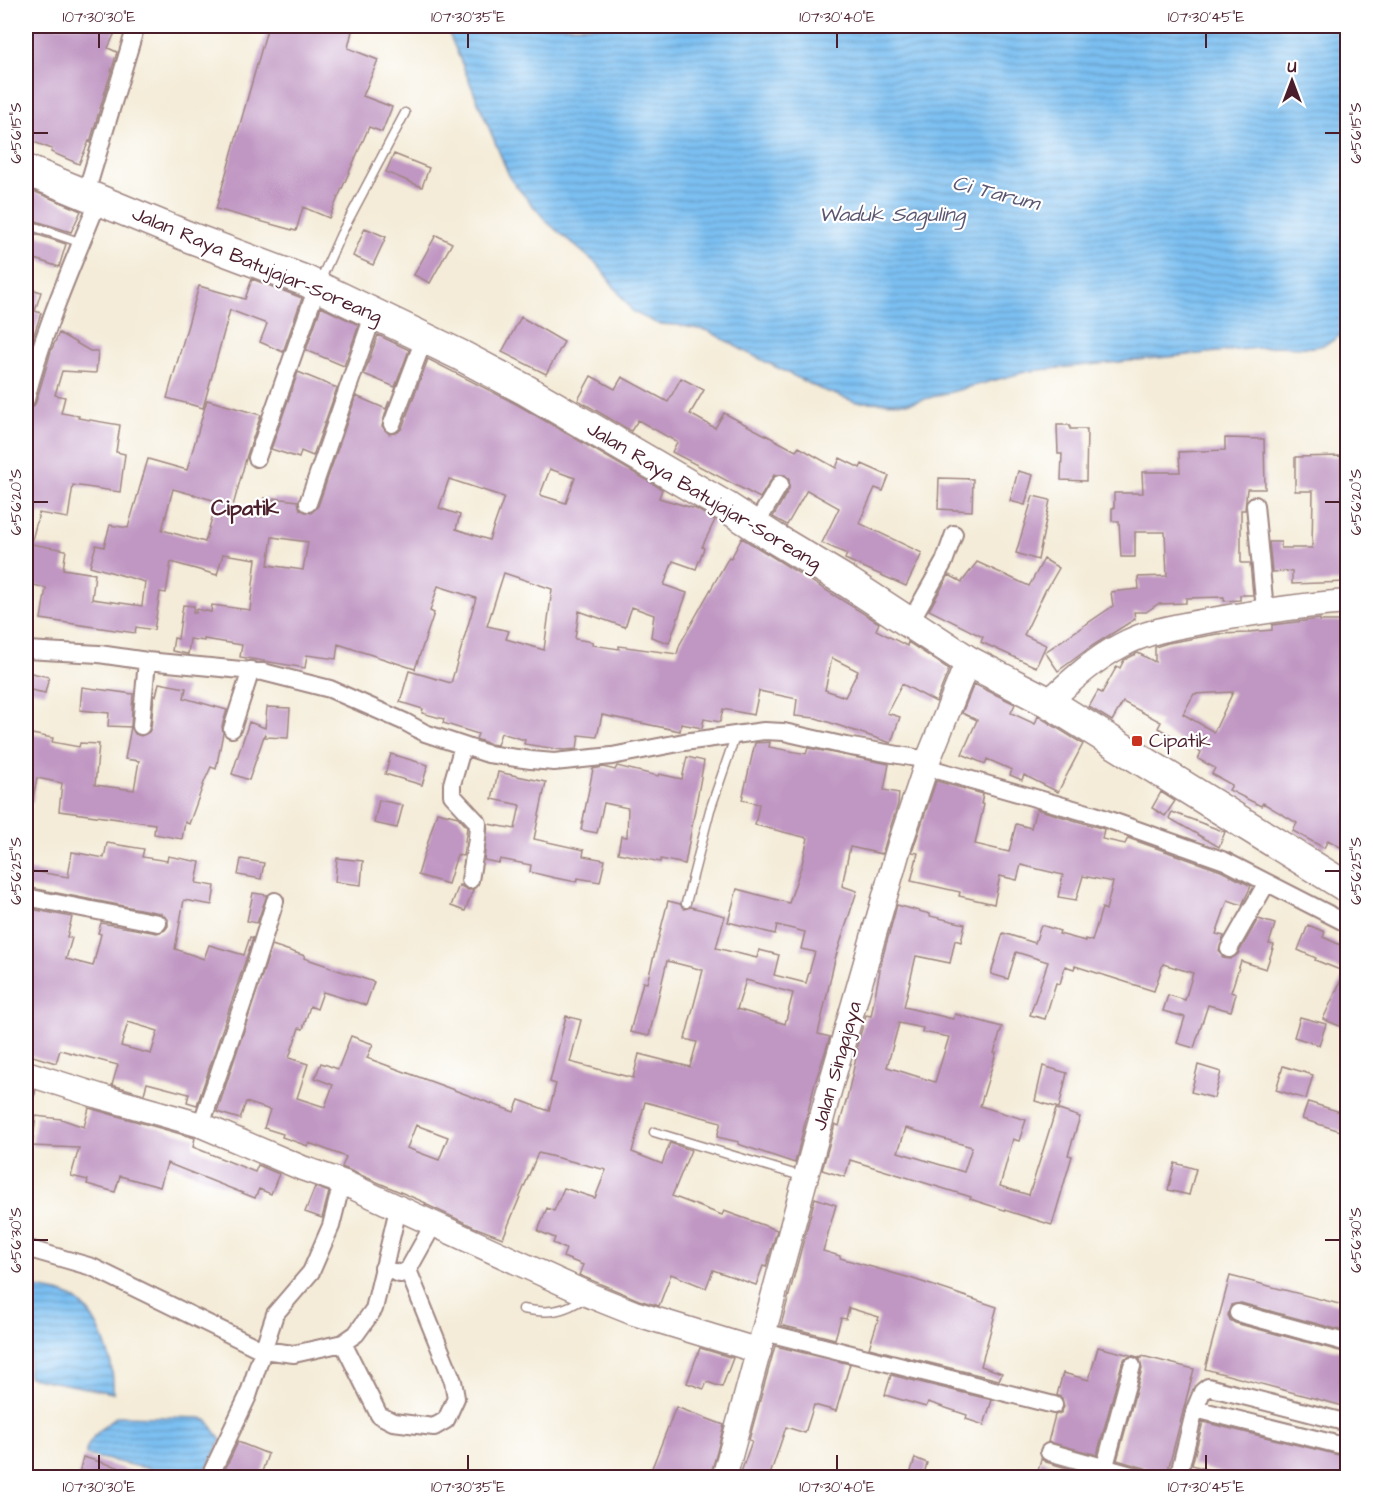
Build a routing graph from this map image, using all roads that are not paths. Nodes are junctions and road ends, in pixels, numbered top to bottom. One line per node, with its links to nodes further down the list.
1 (136, 26): 4 (street)
2 (405, 113): 7 (lane)
3 (26, 170): 4 (highway, Jalan Raya Batujajar-Soreang)
4 (93, 196): 6 (street); 7 (highway, Jalan Raya Batujajar-Soreang)
5 (26, 224): 6 (lane)
6 (82, 243): 10 (street)
7 (317, 287): 8 (highway, Jalan Raya Batujajar-Soreang); 12 (street)
8 (374, 313): 9 (highway, Jalan Raya Batujajar-Soreang); 14 (street)
9 (424, 339): 11 (street); 16 (highway, Jalan Raya Batujajar-Soreang)
10 (26, 399)
11 (392, 424)
12 (258, 458)
13 (780, 484): 16 (street)
14 (308, 503)
15 (1255, 505): 19 (street)
16 (754, 526): 20 (highway, Jalan Raya Batujajar-Soreang)
17 (954, 534): 20 (street)
18 (1347, 602): 19 (street)
19 (1264, 610): 25 (street)
20 (909, 624): 23 (highway, Jalan Raya Batujajar-Soreang)
21 (26, 650): 22 (street)
22 (147, 661): 24 (street); 26 (street)
23 (968, 661): 25 (highway, Jalan Raya Batujajar-Soreang); 30 (street, Jalan Singajaya)
24 (251, 670): 27 (street); 29 (street)
25 (1048, 702): 33 (highway, Jalan Raya Batujajar-Soreang)
26 (141, 726)
27 (232, 729)
28 (736, 733): 29 (street); 30 (street); 36 (lane)
29 (461, 754): 31 (street)
30 (927, 764): 32 (street); 43 (street, Jalan Singajaya)
31 (470, 880)
32 (1266, 884): 38 (street); 39 (street)
33 (1347, 887)
34 (26, 897): 37 (street)
35 (275, 901): 41 (street)
36 (686, 903)
37 (158, 923)
38 (1347, 924)
39 (1229, 949)
40 (27, 1080): 41 (street)
41 (201, 1125): 44 (street)
42 (654, 1132): 43 (lane)
43 (807, 1178): 53 (street, Jalan Singajaya)
44 (342, 1182): 45 (street); 56 (street)
45 (398, 1209): 46 (street); 48 (street)
46 (433, 1225): 49 (street); 50 (street)
47 (26, 1248): 56 (street)
48 (383, 1268): 49 (street); 54 (street)
49 (408, 1270): 54 (street)
50 (589, 1295): 51 (lane); 53 (street)
51 (523, 1309)
52 (1238, 1312): 55 (street)
53 (761, 1341): 58 (street); 66 (street, Jalan Singajaya)
54 (342, 1343): 56 (street)
55 (1347, 1343)
56 (262, 1350): 65 (street)
57 (1132, 1366): 63 (street)
58 (1054, 1405)
59 (1195, 1409): 60 (street); 61 (street); 64 (street)
60 (1347, 1423)
61 (1347, 1447)
62 (1049, 1452): 63 (street)
63 (1105, 1466): 67 (street)
64 (1181, 1477)
65 (208, 1478)
66 (724, 1478)
67 (1142, 1478)

